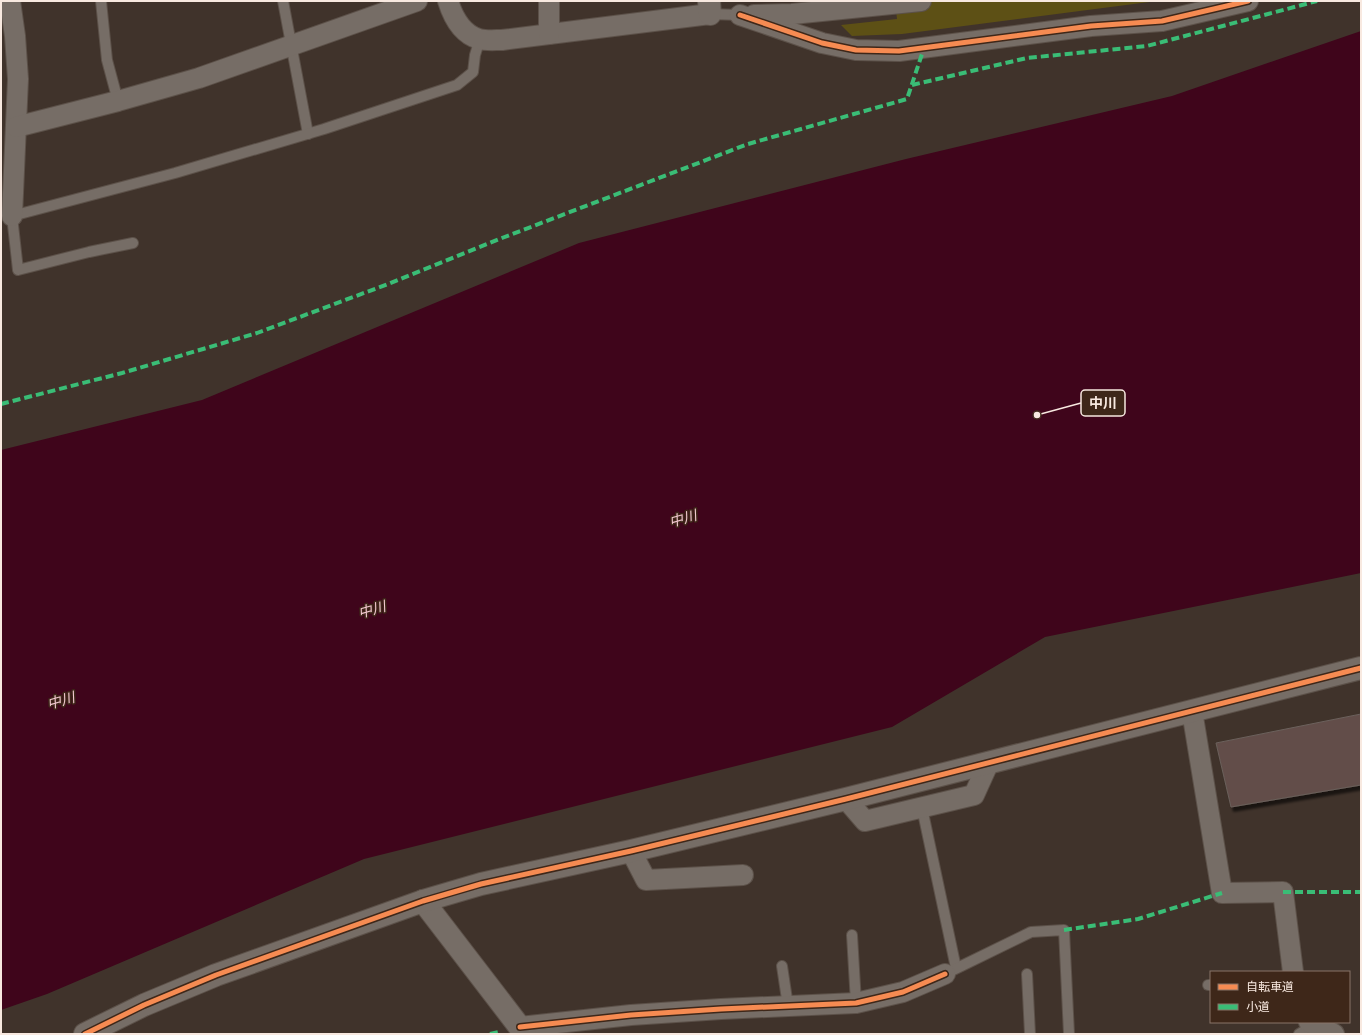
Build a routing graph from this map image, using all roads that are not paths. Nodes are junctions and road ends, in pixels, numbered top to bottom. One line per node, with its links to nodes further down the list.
1 (10, 1): 15 (street)
2 (101, 1): 14 (lane)
3 (284, 1): 13 (lane)
4 (417, 1): 13 (street)
5 (448, 1): 12 (street)
6 (549, 1): 11 (street)
7 (921, 1): 10 (street)
8 (1248, 1): 10 (street)
9 (710, 7): 10 (lane); 11 (street)
10 (740, 15)
11 (549, 34): 12 (street)
12 (480, 39): 16 (lane)
13 (292, 46): 14 (street); 16 (lane)
14 (118, 101): 15 (street)
15 (16, 127): 17 (street)
16 (308, 134): 17 (lane)
17 (8, 209): 18 (lane)
18 (133, 243)
19 (1361, 668): 20 (street)
20 (1192, 711): 21 (street); 30 (street)
21 (989, 762): 22 (street); 23 (street)
22 (846, 799): 23 (street); 24 (street)
23 (922, 808): 29 (lane)
24 (631, 851): 25 (street); 26 (street)
25 (743, 875)
26 (423, 901): 35 (street); 36 (street)
27 (852, 935): 32 (lane)
28 (782, 966): 33 (lane)
29 (950, 971): 32 (street); 38 (lane)
30 (1293, 971)
31 (1027, 974): 37 (lane)
32 (856, 1003): 33 (street)
33 (788, 1006): 35 (street)
34 (1308, 1027): 39 (street)
35 (522, 1031)
36 (85, 1034)
37 (1030, 1034)
38 (1069, 1034)
39 (1334, 1034)

